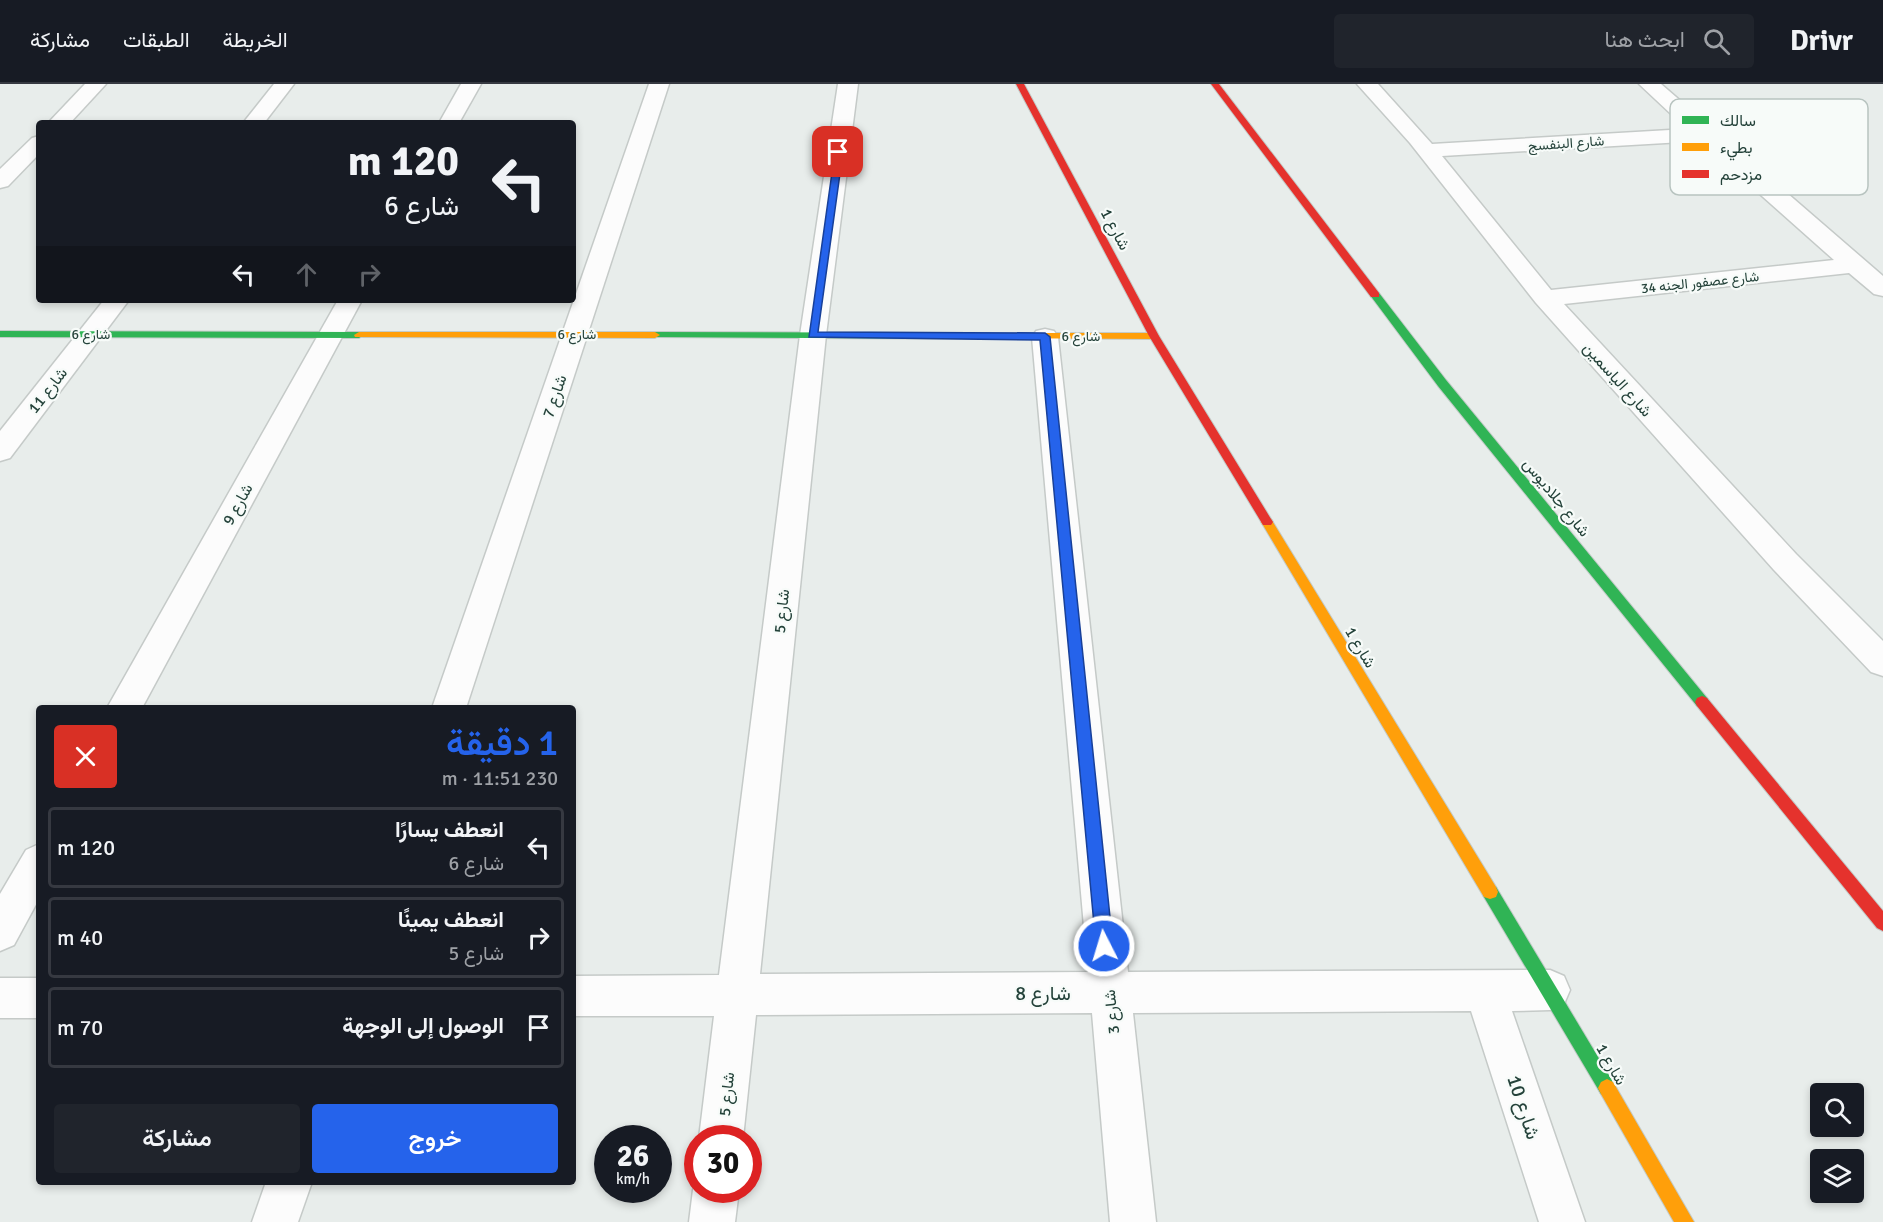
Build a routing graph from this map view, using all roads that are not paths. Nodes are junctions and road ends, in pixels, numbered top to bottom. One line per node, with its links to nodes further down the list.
1 (96, 84): 11 (street)
2 (284, 84): 12 (street)
3 (471, 84): 13 (street)
4 (659, 84): 27 (street, شارع 7)
5 (848, 84): 28 (street, شارع 5)
6 (1020, 84): 29 (street, شارع 1)
7 (1215, 84): 36 (street, شارع جلاديوس)
8 (1366, 84): 16 (street, شارع الياسمين)
9 (1649, 84): 10 (street)
10 (1670, 103)
11 (61, 120)
12 (256, 120)
13 (451, 120)
14 (1670, 136): 16 (street, شارع البنفسج)
15 (36, 145): 17 (street)
16 (1427, 151): 21 (street, شارع الياسمين)
17 (0, 181)
18 (1775, 195): 19 (street)
19 (1855, 265): 20 (street); 21 (street, شارع عصفور الجنه 34)
20 (1883, 288)
21 (1545, 298): 32 (street, شارع الياسمين)
22 (115, 303): 25 (street, شارع 11)
23 (348, 303): 26 (street, شارع 9)
24 (0, 334): 25 (street, شارع 6)
25 (90, 334): 26 (street, شارع 6); 31 (street, شارع 11)
26 (331, 334): 27 (street, شارع 6); 33 (street, شارع 9)
27 (575, 334): 28 (street, شارع 6); 34 (street, شارع 7)
28 (813, 335): 30 (street, شارع 6); 41 (street, شارع 5)
29 (1154, 336): 30 (street, شارع 6); 38 (street, شارع 1)
30 (1045, 337): 40 (street, شارع 3)
31 (0, 451)
32 (1883, 662)
33 (126, 705)
34 (450, 705)
35 (36, 867): 37 (street)
36 (1883, 923)
37 (0, 932)
38 (1550, 990): 39 (street, شارع 8); 52 (street, شارع 1)
39 (1485, 992): 40 (street, شارع 8); 51 (street, شارع 10)
40 (1109, 993): 41 (street, شارع 8); 50 (street, شارع 3)
41 (738, 995): 42 (street, شارع 8); 45 (street, شارع 5)
42 (576, 996)
43 (0, 998): 44 (street)
44 (36, 998)
45 (723, 1125)
46 (288, 1185): 48 (street)
47 (714, 1203): 49 (street)
48 (275, 1222)
49 (712, 1222)
50 (1133, 1222)
51 (1562, 1222)
52 (1685, 1222)

